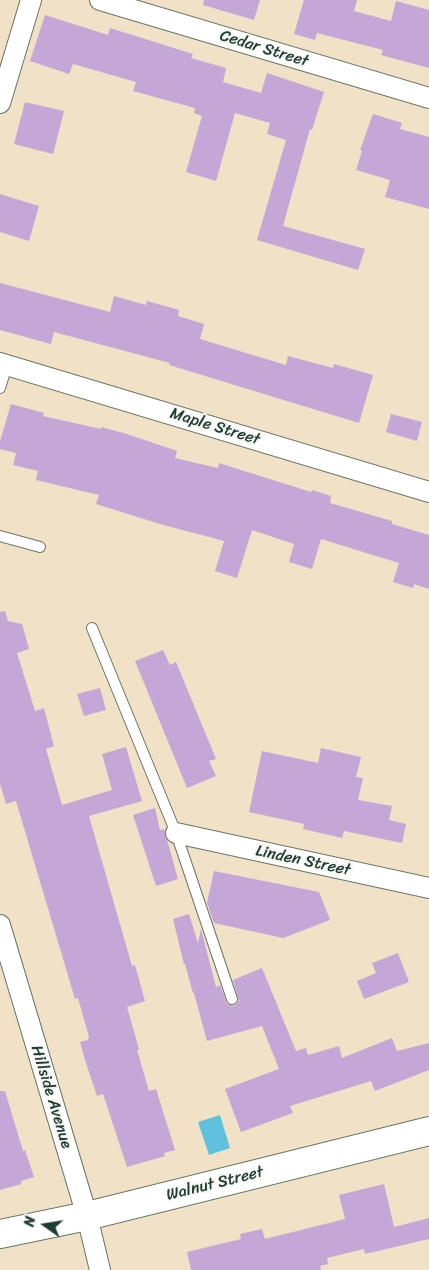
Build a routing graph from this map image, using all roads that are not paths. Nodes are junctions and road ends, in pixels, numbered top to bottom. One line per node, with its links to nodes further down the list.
1 (30, 0): 4 (street)
2 (100, 0): 3 (street, Cedar Street)
3 (429, 98)
4 (0, 103)
5 (3, 364): 6 (lane); 7 (street, Maple Street)
6 (0, 388)
7 (429, 492)
8 (0, 536): 9 (lane)
9 (40, 547)
10 (92, 628): 11 (lane)
11 (176, 833): 12 (street, Linden Street); 14 (lane)
12 (429, 888)
13 (0, 925): 16 (street, Hillside Avenue)
14 (232, 999)
15 (429, 1130): 16 (street, Walnut Street)
16 (87, 1216): 17 (street, Walnut Street); 18 (street, Hillside Avenue)
17 (0, 1234)
18 (100, 1270)

